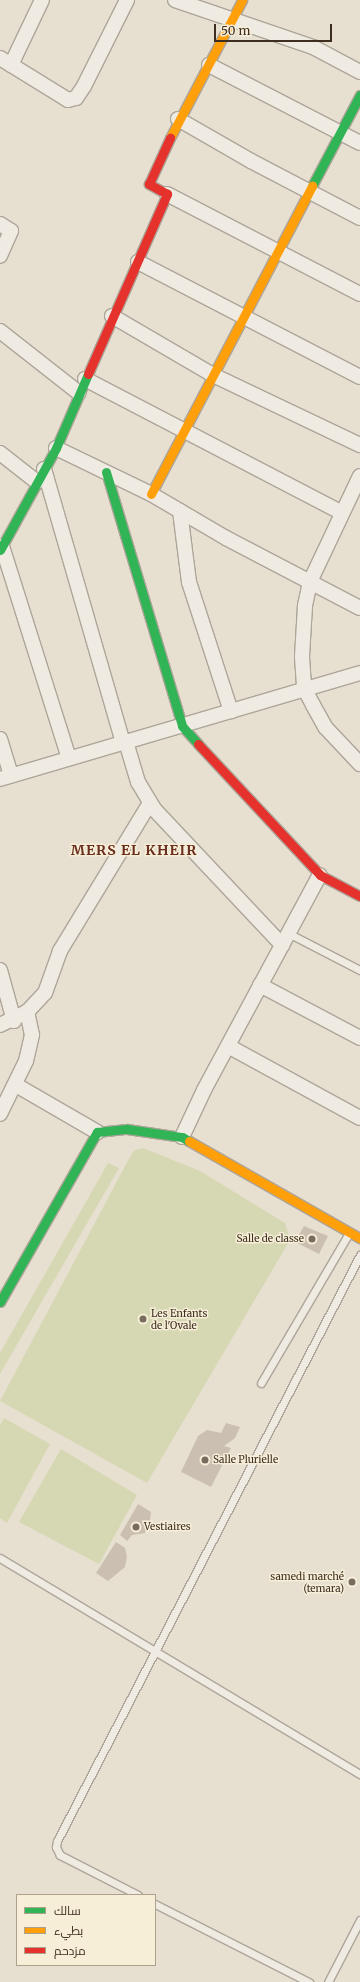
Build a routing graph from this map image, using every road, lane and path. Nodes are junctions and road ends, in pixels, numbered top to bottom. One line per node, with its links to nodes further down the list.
1 (42, 0): 6 (street)
2 (127, 0): 6 (street)
3 (175, 0): 5 (street)
4 (242, 0): 5 (street)
5 (231, 20): 7 (street); 8 (street)
6 (6, 62)
7 (209, 65): 10 (street); 11 (street)
8 (360, 72)
9 (360, 95): 11 (street)
10 (178, 119): 13 (street); 14 (street)
11 (340, 133): 12 (street); 13 (street)
12 (360, 143)
13 (311, 191): 15 (street); 17 (street)
14 (167, 194): 17 (street); 19 (street)
15 (360, 218)
16 (0, 224): 18 (street)
17 (277, 252): 20 (street); 22 (street)
18 (0, 256)
19 (138, 262): 21 (street); 22 (street)
20 (360, 294)
21 (112, 316): 24 (street); 26 (street)
22 (243, 318): 24 (street); 25 (street)
23 (0, 331): 27 (street)
24 (213, 375): 28 (street); 29 (street)
25 (360, 377)
26 (86, 379): 27 (street); 28 (street)
27 (79, 393): 30 (street)
28 (184, 431): 36 (street); 38 (street)
29 (360, 446)
30 (56, 448): 32 (street); 33 (street)
31 (0, 454): 35 (street)
32 (44, 469): 35 (street); 47 (street)
33 (106, 472): 36 (street); 45 (street)
34 (360, 476): 38 (street)
35 (36, 482): 39 (street)
36 (151, 494): 37 (street)
37 (180, 511): 40 (street); 44 (street)
38 (341, 512): 40 (street)
39 (1, 548): 48 (street)
40 (310, 582): 41 (street); 43 (street)
41 (360, 608)
42 (360, 673): 43 (street)
43 (304, 688): 44 (street); 49 (street)
44 (231, 711): 45 (street)
45 (182, 726): 47 (street); 52 (street)
46 (0, 739): 50 (street)
47 (125, 743): 48 (street); 51 (street)
48 (69, 758): 50 (street)
49 (360, 764)
50 (6, 777)
51 (150, 803): 54 (street); 58 (street)
52 (320, 875): 53 (street); 54 (street)
53 (360, 896)
54 (285, 939): 56 (lane); 57 (street)
55 (0, 970): 59 (street)
56 (360, 970)
57 (260, 985): 61 (street); 62 (street)
58 (27, 1012): 59 (street); 63 (street)
59 (14, 1021): 60 (street)
60 (0, 1025)
61 (360, 1038)
62 (228, 1046): 65 (street); 67 (street)
63 (16, 1084): 64 (street); 66 (street)
64 (0, 1114)
65 (360, 1118)
66 (97, 1132): 67 (street); 71 (street)
67 (182, 1137): 68 (street)
68 (349, 1232): 69 (street); 72 (lane)
69 (360, 1238)
70 (360, 1256): 74 (lane)
71 (1, 1298)
72 (261, 1383)
73 (0, 1558): 74 (lane)
74 (154, 1652): 75 (lane); 76 (lane)
75 (360, 1774)
76 (136, 1894)
77 (156, 1905): 79 (lane)
78 (360, 1920): 80 (lane)
79 (309, 1982)
80 (328, 1982)

